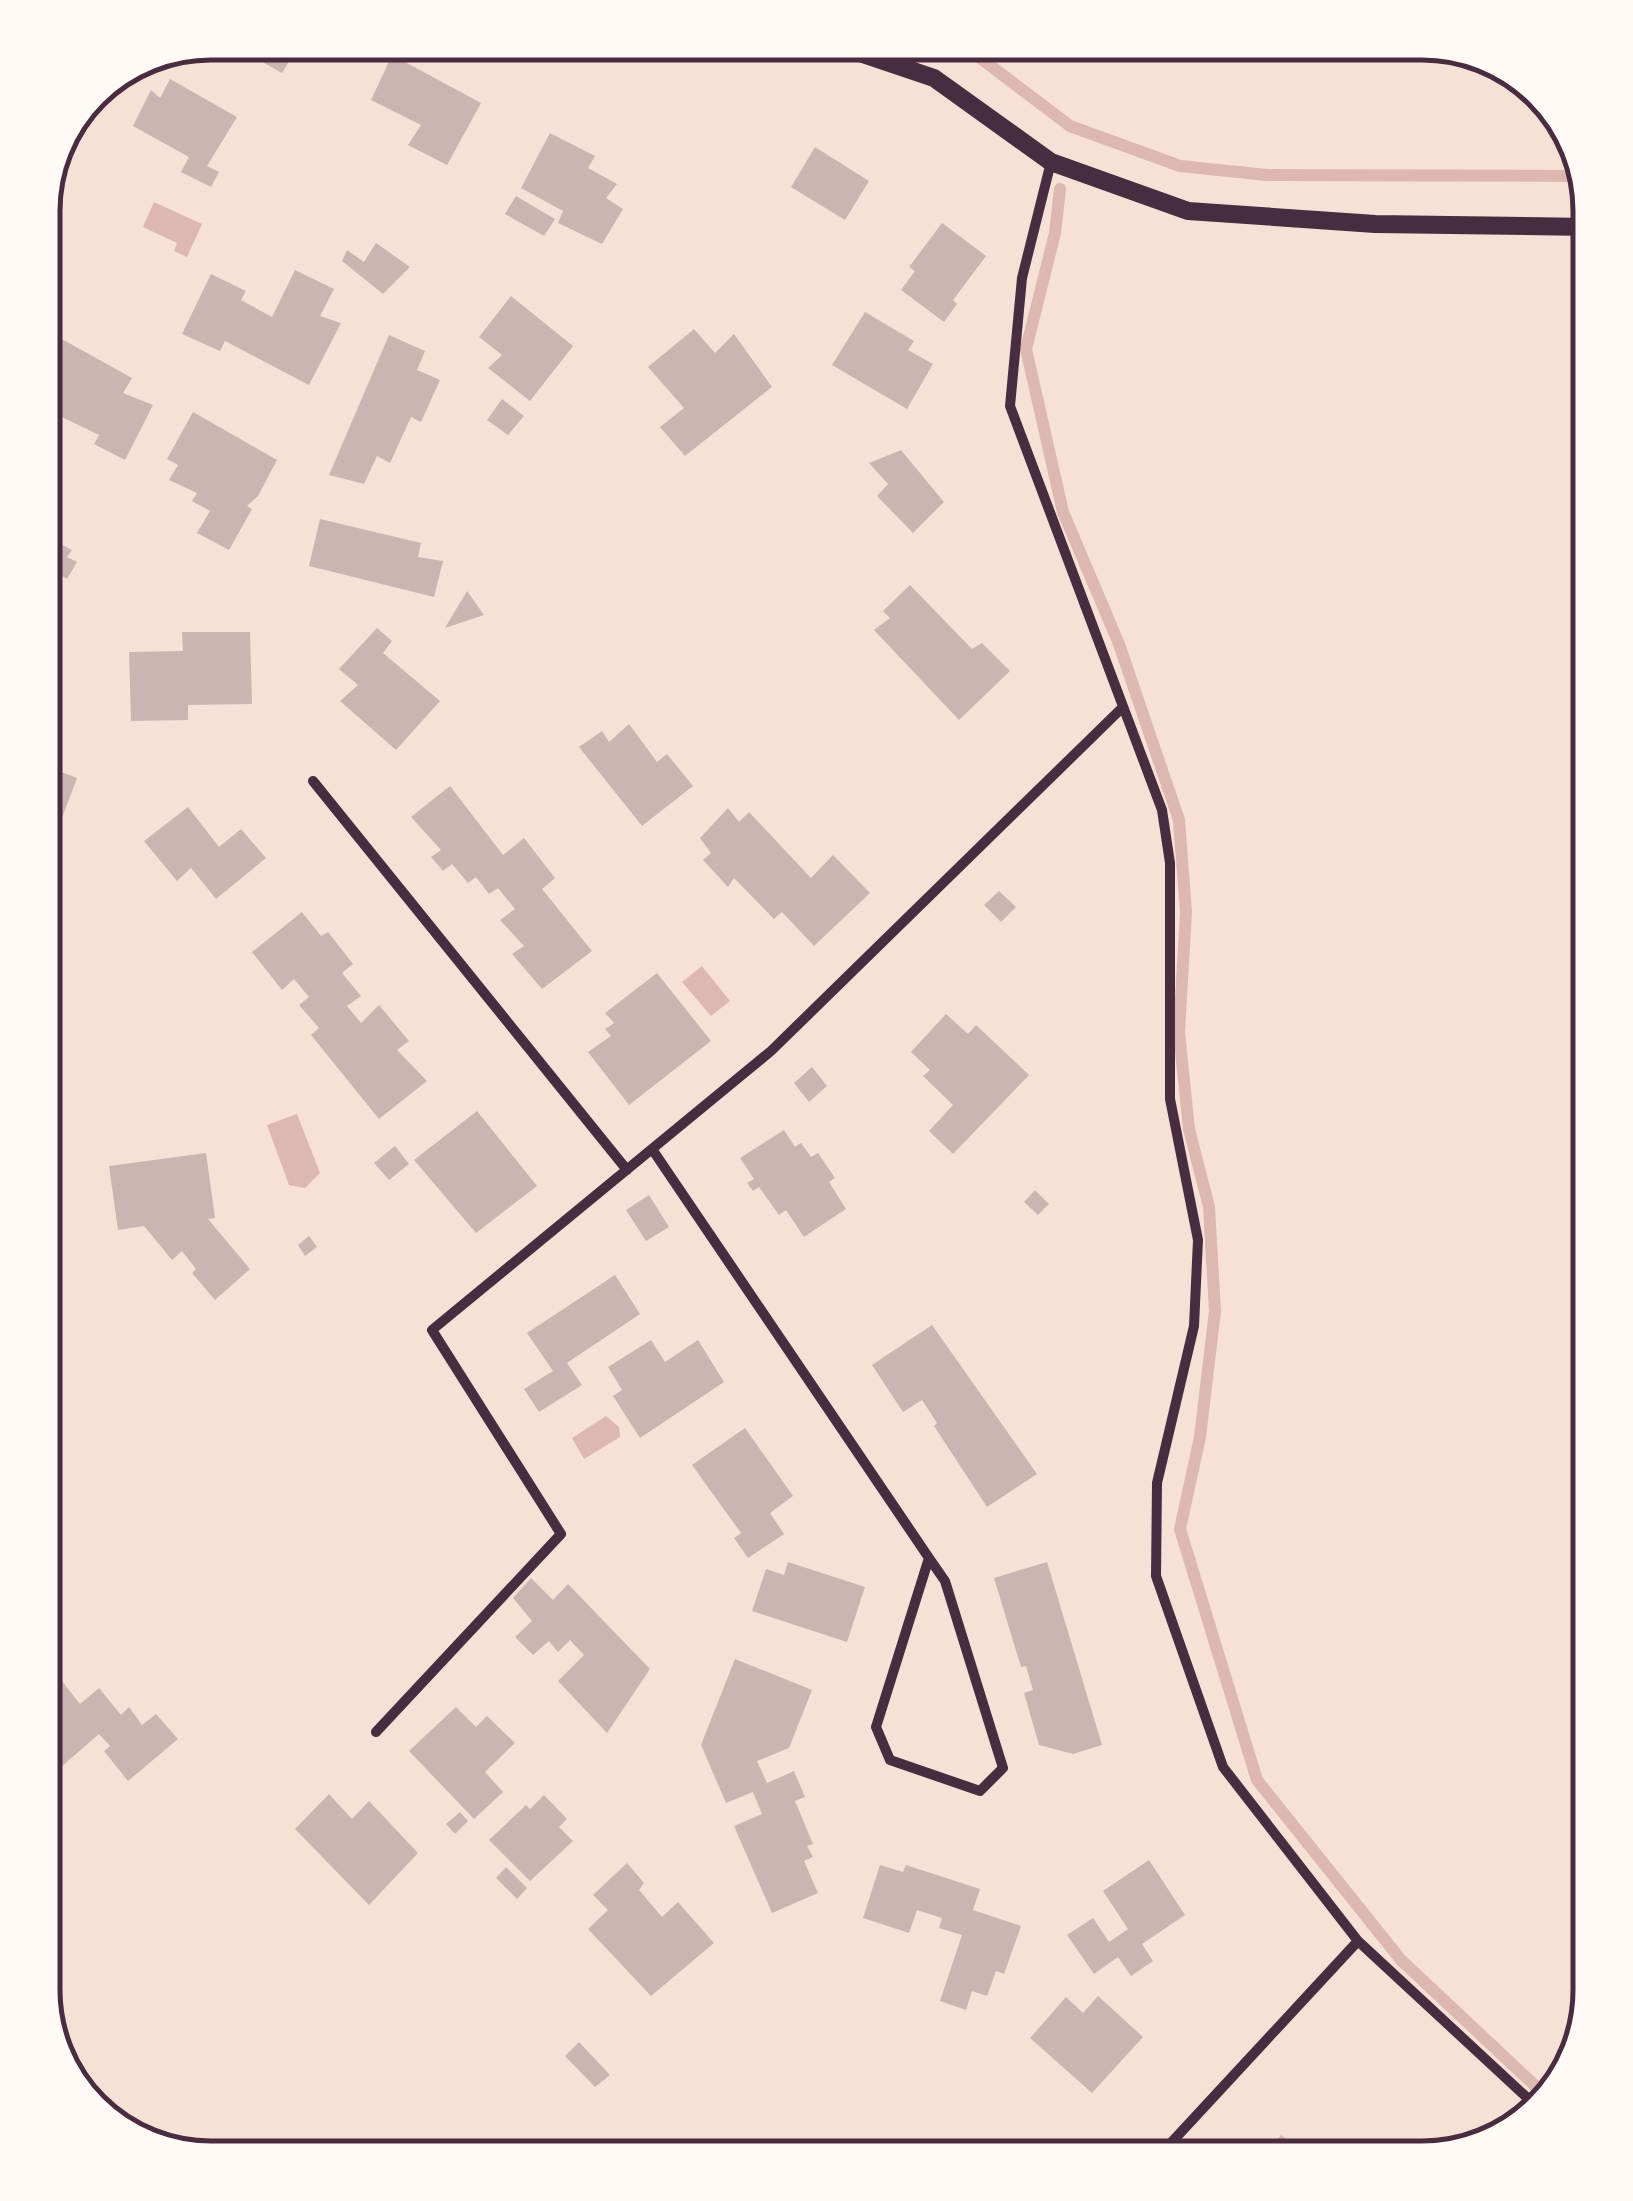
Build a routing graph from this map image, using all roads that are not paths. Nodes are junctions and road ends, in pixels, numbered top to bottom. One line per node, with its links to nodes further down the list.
1 (881, 60): 2 (street)
2 (1051, 162): 3 (street); 4 (street)
3 (1573, 228)
4 (1123, 707): 6 (street); 10 (street)
5 (313, 781): 7 (street)
6 (652, 1149): 7 (street); 8 (street)
7 (627, 1170): 9 (street)
8 (929, 1558): 8 (street)
9 (376, 1732)
10 (1358, 1940): 11 (street); 12 (street)
11 (1527, 2097)
12 (1173, 2141)

